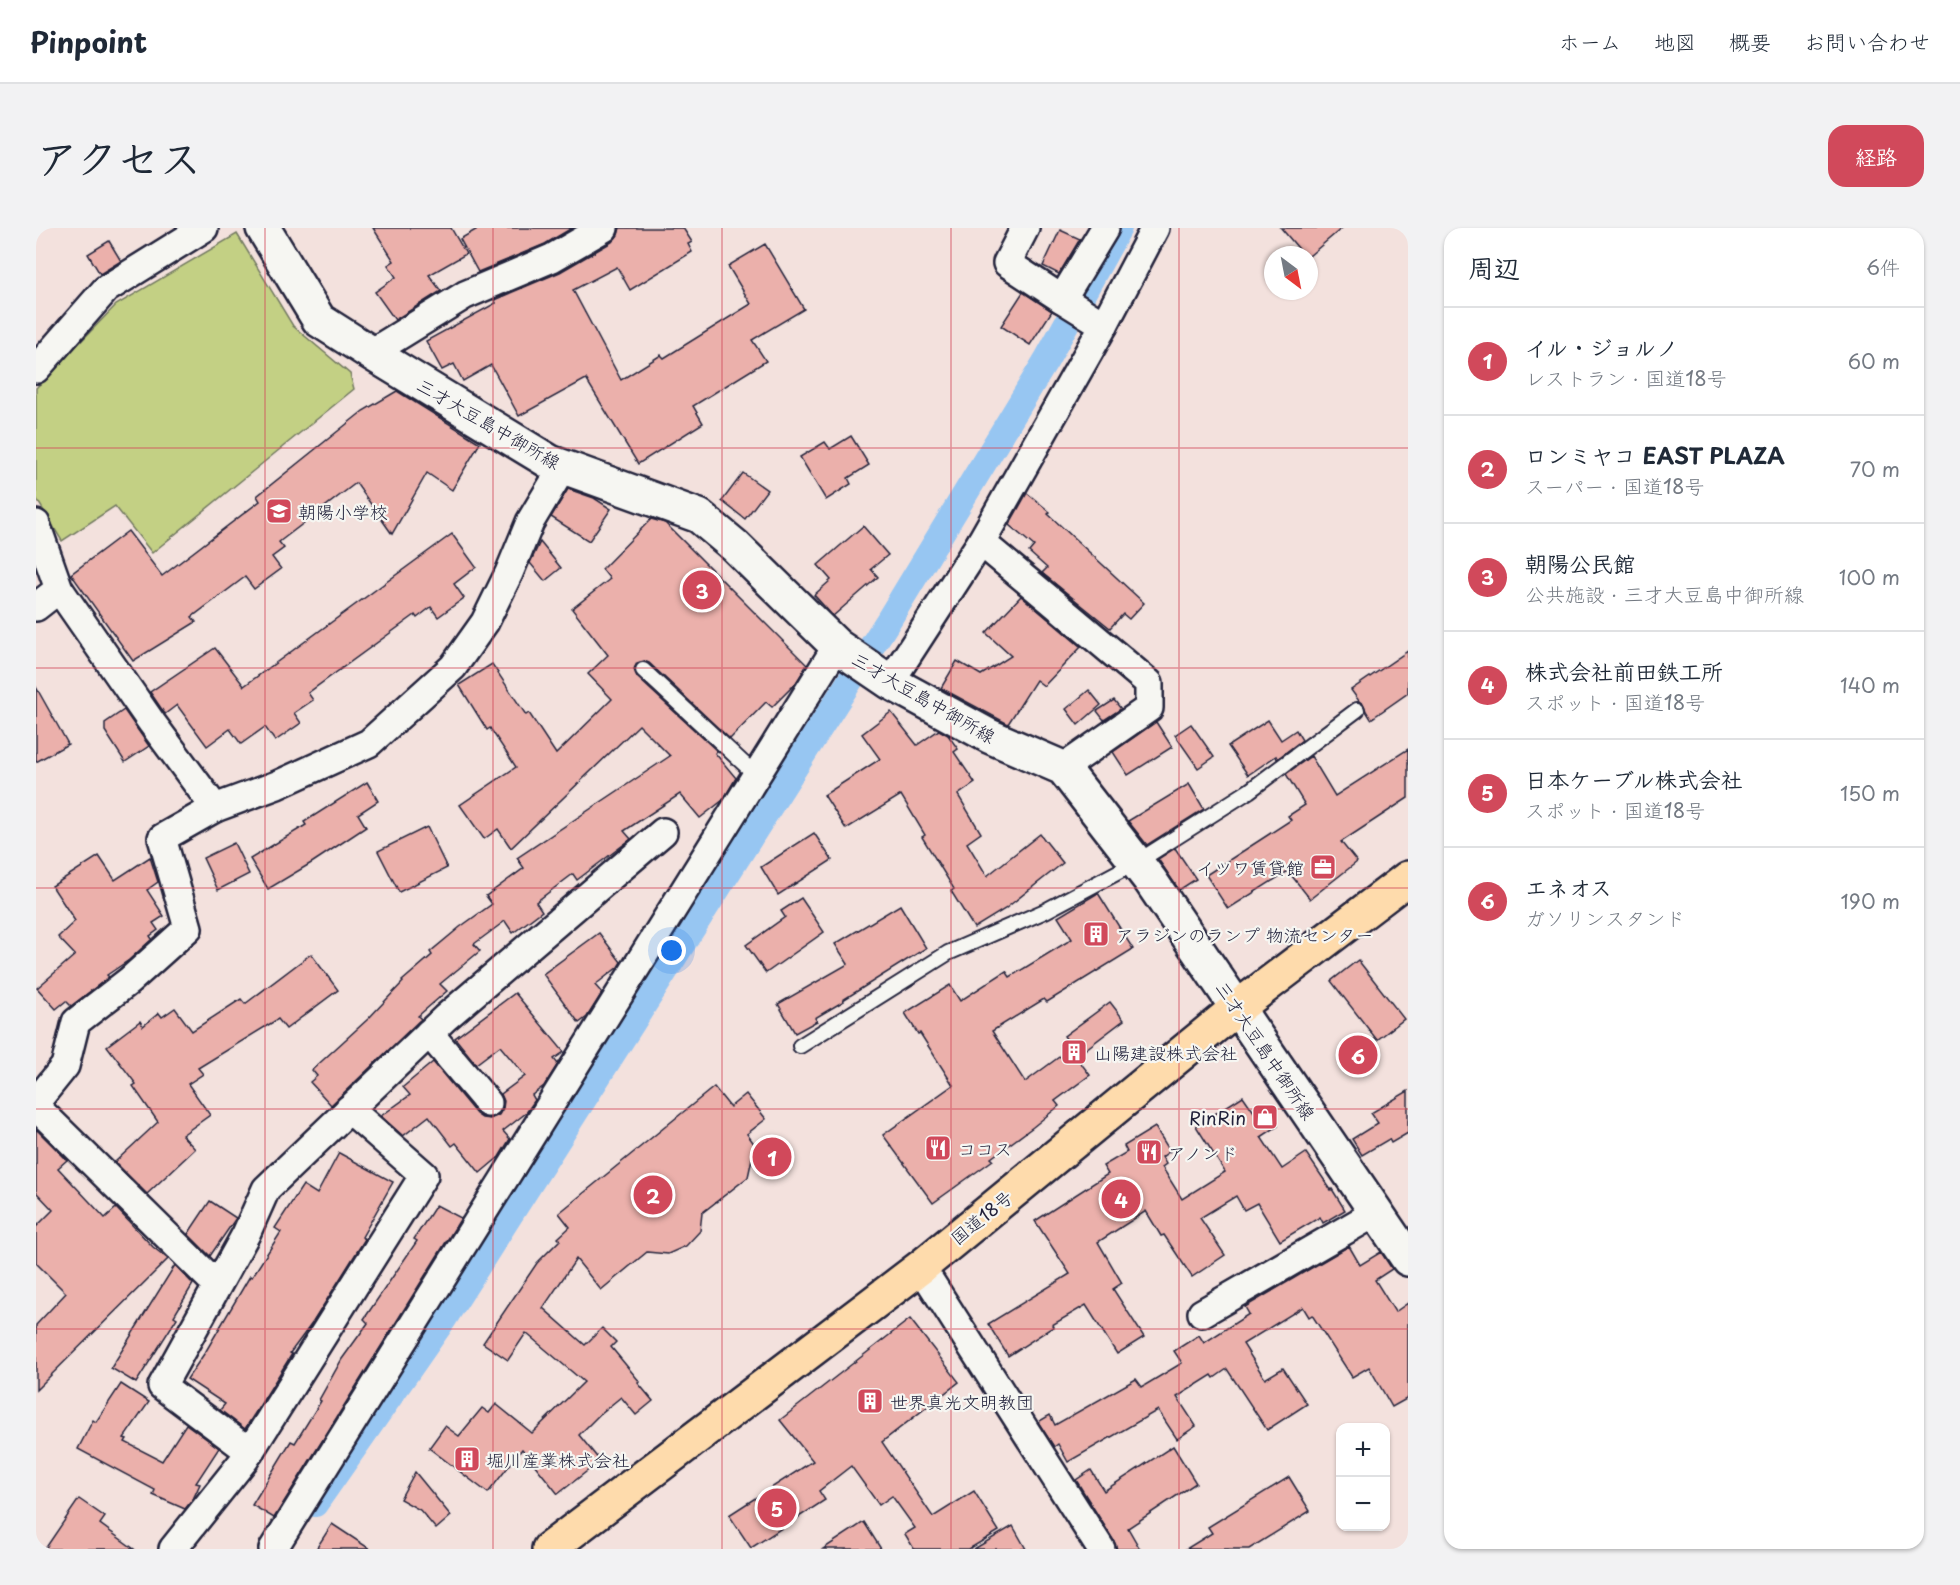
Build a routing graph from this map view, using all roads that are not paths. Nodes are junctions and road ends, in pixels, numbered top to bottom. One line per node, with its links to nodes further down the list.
1 (204, 228): 10 (street)
2 (262, 228): 9 (main road, 三才大豆島中御所線)
3 (604, 228): 9 (street)
4 (1025, 228): 7 (street)
5 (1105, 228): 7 (street)
6 (1155, 228): 8 (street)
7 (1063, 300): 8 (street)
8 (1099, 322): 13 (street)
9 (371, 353): 11 (main road, 三才大豆島中御所線)
10 (36, 369)
11 (563, 467): 16 (main road, 三才大豆島中御所線); 22 (street)
12 (36, 524): 14 (street)
13 (981, 542): 18 (street); 20 (street)
14 (59, 589): 15 (street); 22 (street)
15 (36, 607)
16 (837, 646): 18 (main road, 三才大豆島中御所線); 21 (street)
17 (644, 670): 21 (lane)
18 (890, 682): 20 (main road, 三才大豆島中御所線)
19 (1357, 710): 24 (lane)
20 (1063, 768): 24 (main road, 三才大豆島中御所線)
21 (757, 776): 41 (street)
22 (214, 808): 29 (street)
23 (663, 832): 27 (street)
24 (1137, 862): 26 (main road, 三才大豆島中御所線); 28 (lane)
25 (1408, 878): 26 (highway, 国道18号)
26 (1237, 1008): 33 (main road, 三才大豆島中御所線); 35 (highway, 国道18号)
27 (429, 1033): 30 (street); 32 (street)
28 (800, 1046)
29 (36, 1102)
30 (488, 1103)
31 (36, 1107): 36 (street)
32 (349, 1109): 36 (street); 38 (street)
33 (1377, 1212): 34 (main road, 三才大豆島中御所線); 37 (street)
34 (1408, 1259)
35 (921, 1267): 39 (highway, 国道18号); 42 (street)
36 (217, 1285): 38 (street)
37 (1202, 1313)
38 (249, 1452): 40 (street)
39 (566, 1544)
40 (173, 1549)
41 (273, 1549)
42 (1101, 1549)

